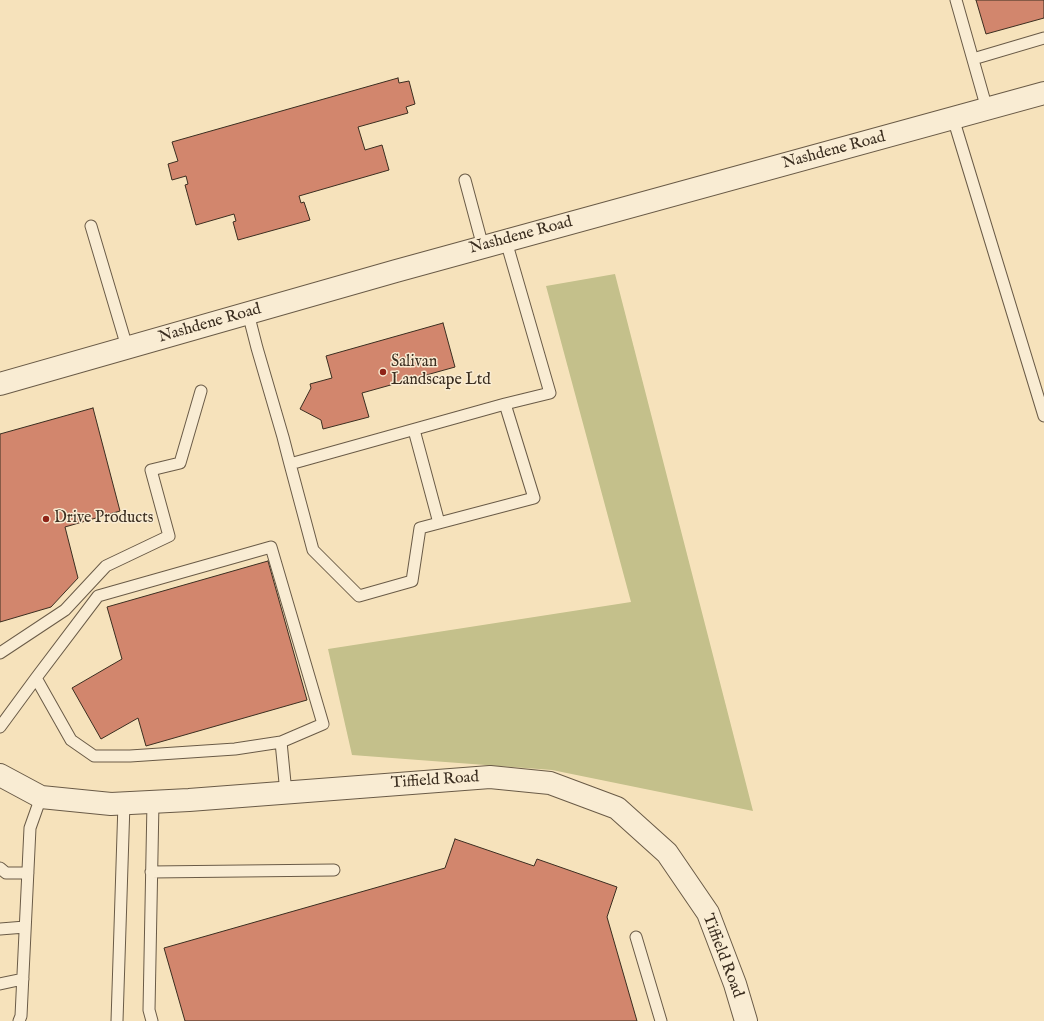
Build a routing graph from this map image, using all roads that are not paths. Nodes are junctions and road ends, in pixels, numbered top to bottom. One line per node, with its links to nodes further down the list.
1 (956, 0): 3 (lane)
2 (1044, 38): 3 (lane)
3 (973, 59): 5 (lane)
4 (1044, 92): 5 (street, Nashdene Road)
5 (987, 109): 6 (street, Nashdene Road)
6 (953, 118): 9 (street, Nashdene Road); 16 (lane)
7 (465, 180): 10 (lane)
8 (91, 226): 12 (lane)
9 (506, 241): 10 (street, Nashdene Road); 15 (lane)
10 (483, 247): 11 (street, Nashdene Road)
11 (248, 313): 12 (street, Nashdene Road); 18 (lane)
12 (127, 347): 13 (street, Nashdene Road)
13 (0, 384)
14 (201, 391): 20 (lane)
15 (505, 404): 17 (lane); 19 (lane)
16 (1044, 416)
17 (414, 430): 18 (lane); 19 (lane)
18 (290, 464): 19 (lane)
19 (440, 523)
20 (0, 653)
21 (36, 678): 22 (lane); 23 (lane); 23 (lane)
22 (0, 727)
23 (281, 742): 25 (lane)
24 (0, 775): 26 (street, Tiffield Road)
25 (286, 793): 27 (street, Tiffield Road); 42 (street, Tiffield Road)
26 (41, 797): 28 (street, Tiffield Road); 30 (lane)
27 (153, 802): 28 (street, Tiffield Road); 31 (lane)
28 (124, 803): 39 (lane)
29 (334, 870): 31 (lane)
30 (28, 872): 32 (lane); 33 (lane)
31 (151, 872): 40 (lane)
32 (2, 873)
33 (25, 928): 34 (lane); 36 (lane)
34 (0, 929)
35 (636, 937): 41 (lane)
36 (23, 979): 37 (lane); 38 (lane)
37 (0, 984)
38 (19, 1021)
39 (117, 1021)
40 (152, 1021)
41 (661, 1021)
42 (746, 1021)

